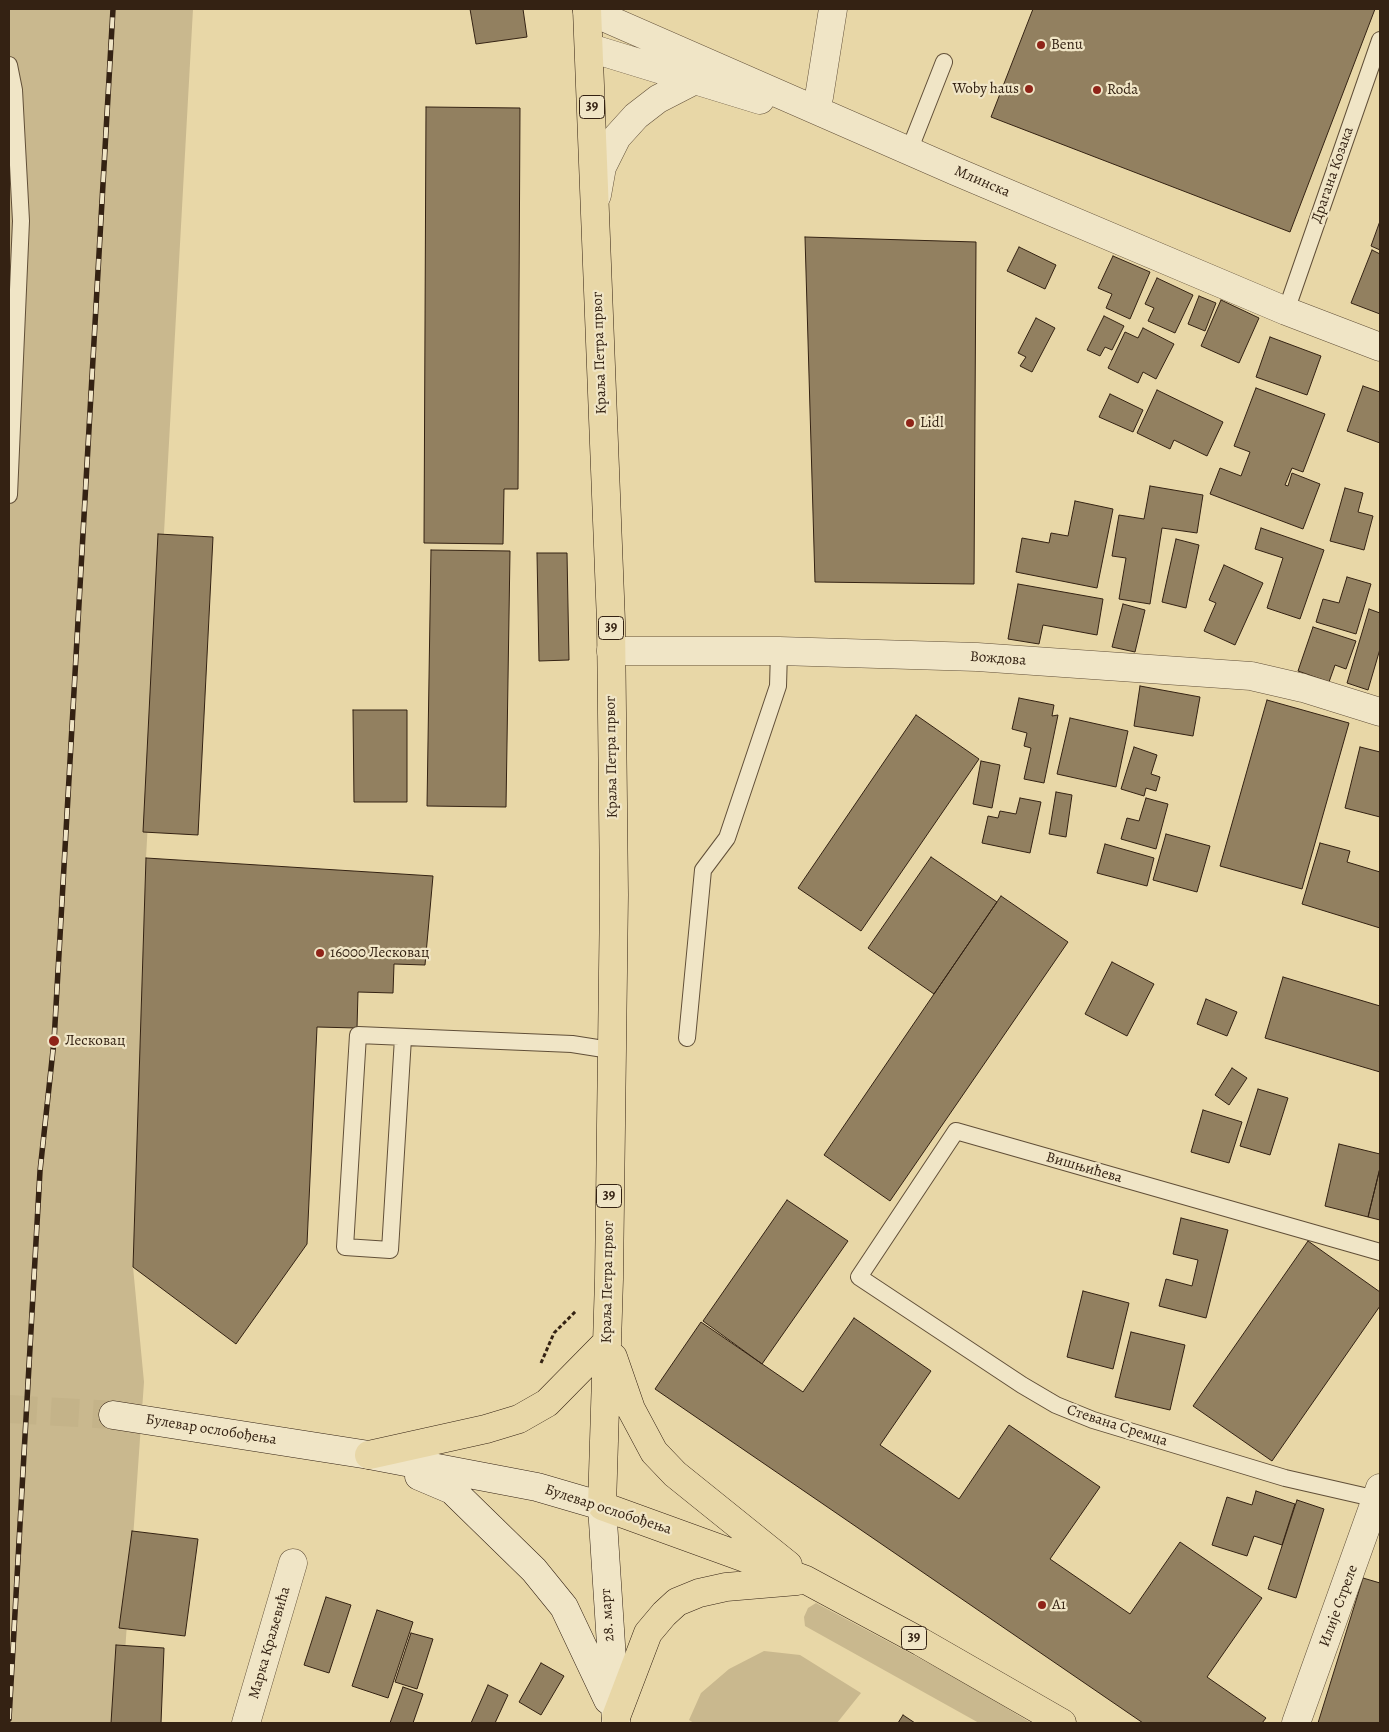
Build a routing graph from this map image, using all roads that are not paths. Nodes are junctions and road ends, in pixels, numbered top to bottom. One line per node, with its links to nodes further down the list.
1 (587, 9): 4 (main road, Краља Петра првог / 39); 8 (street, Млинска)
2 (833, 9): 8 (street)
3 (1380, 40): 11 (lane, Драгана Козака)
4 (590, 48): 7 (street); 10 (main road, Краља Петра првог / 39)
5 (944, 62): 9 (lane)
6 (9, 65): 13 (lane)
7 (693, 81): 8 (street); 10 (street)
8 (809, 100): 9 (street, Млинска)
9 (909, 151): 11 (street, Млинска)
10 (594, 206): 15 (main road, Краља Петра првог / 39)
11 (1286, 311): 12 (street, Млинска)
12 (1380, 347)
13 (9, 495)
14 (779, 650): 15 (street, Вождова); 16 (street, Вождова); 18 (lane)
15 (611, 651): 19 (main road, Краља Петра првог / 39)
16 (1380, 712)
17 (402, 1038): 17 (lane); 19 (lane)
18 (687, 1038)
19 (610, 1050): 22 (main road, Краља Петра првог / 39)
20 (1380, 1252): 21 (lane, Вишњићева)
21 (859, 1277): 25 (lane, Стевана Сремца)
22 (607, 1342): 24 (main road); 26 (main road, Краља Петра првог / 39); 28 (main road)
23 (113, 1415): 24 (street, Булевар ослобођења)
24 (369, 1455): 26 (street, Булевар ослобођења); 29 (street)
25 (1379, 1494): 32 (street, Илије Стреле)
26 (602, 1506): 28 (main road, Булевар ослобођења / 39); 29 (street, 28. март)
27 (293, 1563): 30 (street, Марка Краљевића)
28 (806, 1580): 29 (main road); 31 (main road, Булевар ослобођења / 39)
29 (616, 1720)
30 (246, 1723)
31 (1062, 1723)
32 (1296, 1723)

